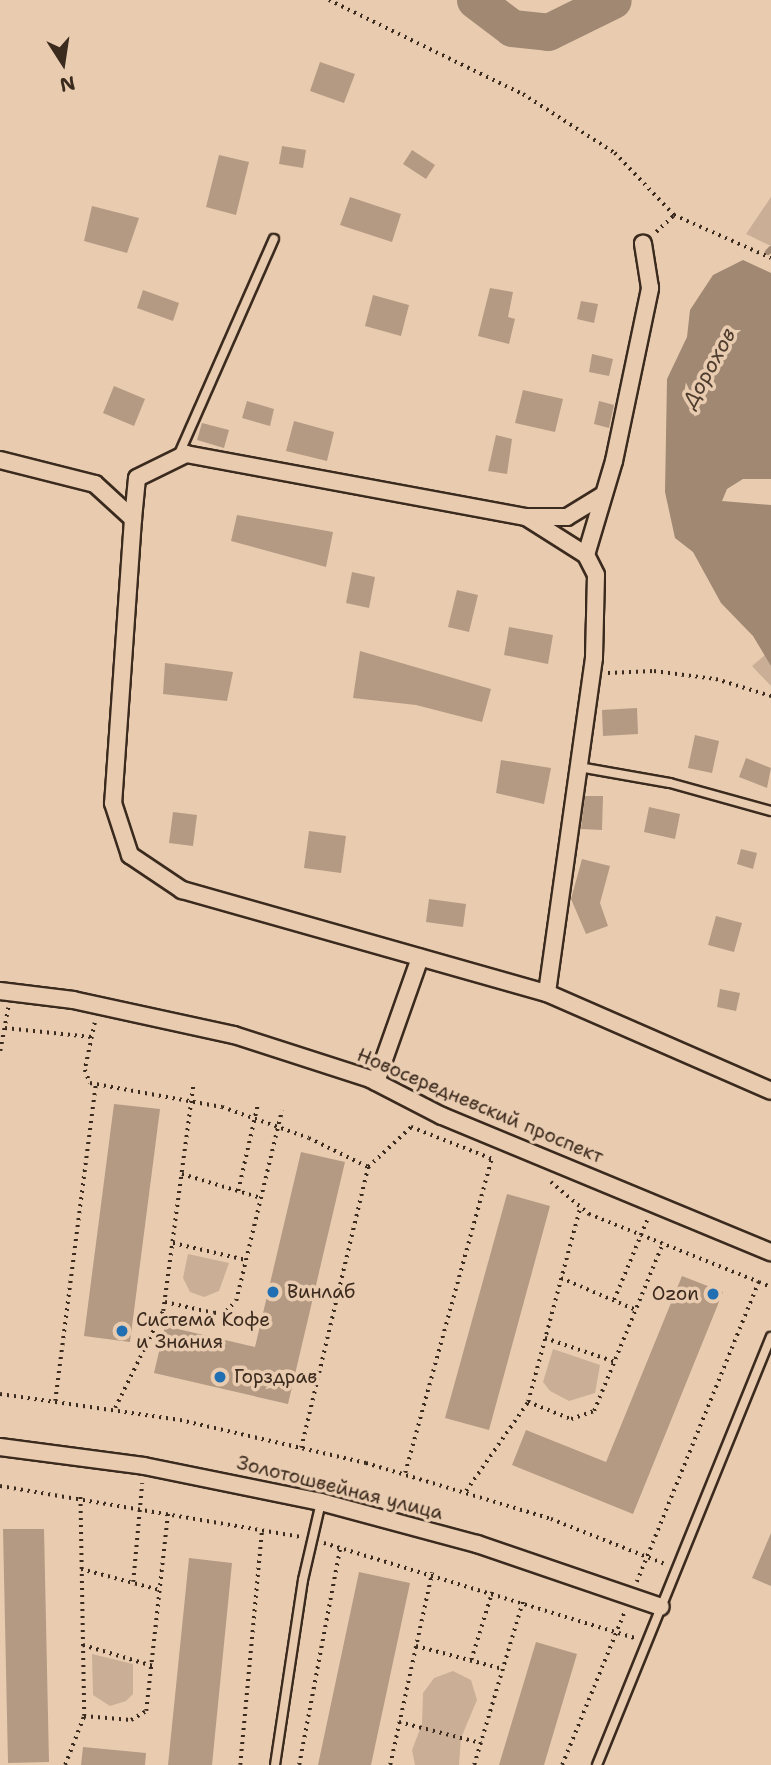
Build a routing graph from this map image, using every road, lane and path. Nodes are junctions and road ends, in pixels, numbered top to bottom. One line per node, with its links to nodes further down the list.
1 (329, 0): 2 (path)
2 (674, 215): 4 (path); 5 (path)
3 (274, 239): 6 (lane)
4 (643, 244): 8 (street)
5 (771, 258)
6 (179, 454): 9 (street); 10 (street)
7 (0, 460): 10 (street)
8 (603, 495): 9 (street); 11 (street)
9 (526, 517): 11 (street)
10 (133, 519): 16 (street)
11 (586, 555): 12 (street)
12 (592, 674): 13 (path); 14 (street)
13 (771, 696)
14 (579, 766): 15 (lane); 18 (street)
15 (771, 811)
16 (420, 958): 18 (street); 23 (street)
17 (5, 991): 19 (street, Новосередневский проспект); 20 (path)
18 (547, 993): 26 (street)
19 (98, 1006): 21 (path); 23 (street, Новосередневский проспект)
20 (5, 1028): 21 (path); 22 (path)
21 (92, 1037): 24 (path)
22 (0, 1051)
23 (376, 1082): 32 (street, Новосередневский проспект)
24 (96, 1083): 27 (path); 57 (path)
25 (193, 1086): 27 (path)
26 (771, 1091)
27 (191, 1099): 30 (path); 36 (path)
28 (258, 1103): 30 (path)
29 (282, 1110): 31 (path)
30 (255, 1118): 31 (path); 38 (path)
31 (278, 1126): 35 (path); 39 (path)
32 (497, 1138): 33 (path); 40 (street, Новосередневский проспект)
33 (491, 1158): 34 (path); 35 (path); 63 (path)
34 (502, 1163)
35 (368, 1167): 61 (path)
36 (181, 1174): 38 (path); 43 (path)
37 (547, 1180): 41 (path)
38 (237, 1191): 39 (path)
39 (261, 1198): 46 (path)
40 (654, 1202): 42 (path); 45 (street, Новосередневский проспект)
41 (580, 1208): 42 (path); 47 (path)
42 (641, 1235): 44 (path); 50 (path)
43 (173, 1243): 46 (path); 51 (path)
44 (663, 1243): 48 (path); 52 (path)
45 (771, 1252)
46 (246, 1260): 51 (path)
47 (561, 1278): 50 (path); 54 (path)
48 (759, 1282): 49 (path); 73 (path)
49 (771, 1287)
50 (614, 1300): 52 (path)
51 (165, 1302): 59 (path)
52 (636, 1310): 55 (path)
53 (771, 1337): 75 (lane)
54 (545, 1338): 55 (path); 58 (path)
55 (615, 1362): 58 (path)
56 (0, 1394): 57 (path)
57 (55, 1401): 59 (path)
58 (527, 1402): 65 (path)
59 (115, 1408): 61 (path)
60 (0, 1447): 62 (street, Золотошвейная улица)
61 (301, 1448): 63 (path)
62 (144, 1466): 67 (street, Золотошвейная улица); 68 (path)
63 (405, 1474): 65 (path)
64 (0, 1486): 66 (path)
65 (466, 1492): 73 (path)
66 (80, 1496): 68 (path); 74 (path)
67 (321, 1503): 71 (lane); 80 (street, Золотошвейная улица)
68 (140, 1506): 69 (path); 77 (path)
69 (168, 1511): 70 (path); 78 (path)
70 (262, 1530): 71 (path); 94 (path)
71 (312, 1540): 72 (path); 95 (lane)
72 (340, 1548): 76 (path); 96 (path)
73 (647, 1557): 75 (path); 80 (path)
74 (81, 1569): 77 (path); 85 (path)
75 (677, 1569): 82 (lane)
76 (432, 1573): 79 (path); 86 (path)
77 (133, 1582): 78 (path)
78 (160, 1590): 88 (path)
79 (492, 1591): 81 (path); 87 (path)
80 (631, 1596): 82 (street, Золотошвейная улица); 83 (path)
81 (523, 1601): 83 (path); 89 (path)
82 (661, 1607): 84 (lane)
83 (616, 1632): 84 (path); 99 (path)
84 (647, 1643): 100 (lane)
85 (83, 1645): 88 (path); 90 (path)
86 (416, 1646): 87 (path); 91 (path)
87 (471, 1660): 89 (path)
88 (153, 1666): 90 (path)
89 (503, 1669): 92 (path)
90 (85, 1716): 93 (path)
91 (400, 1721): 92 (path); 97 (path)
92 (481, 1743): 98 (path)
93 (65, 1765)
94 (240, 1765)
95 (275, 1765)
96 (299, 1765)
97 (390, 1765)
98 (474, 1765)
99 (562, 1765)
100 (597, 1765)

